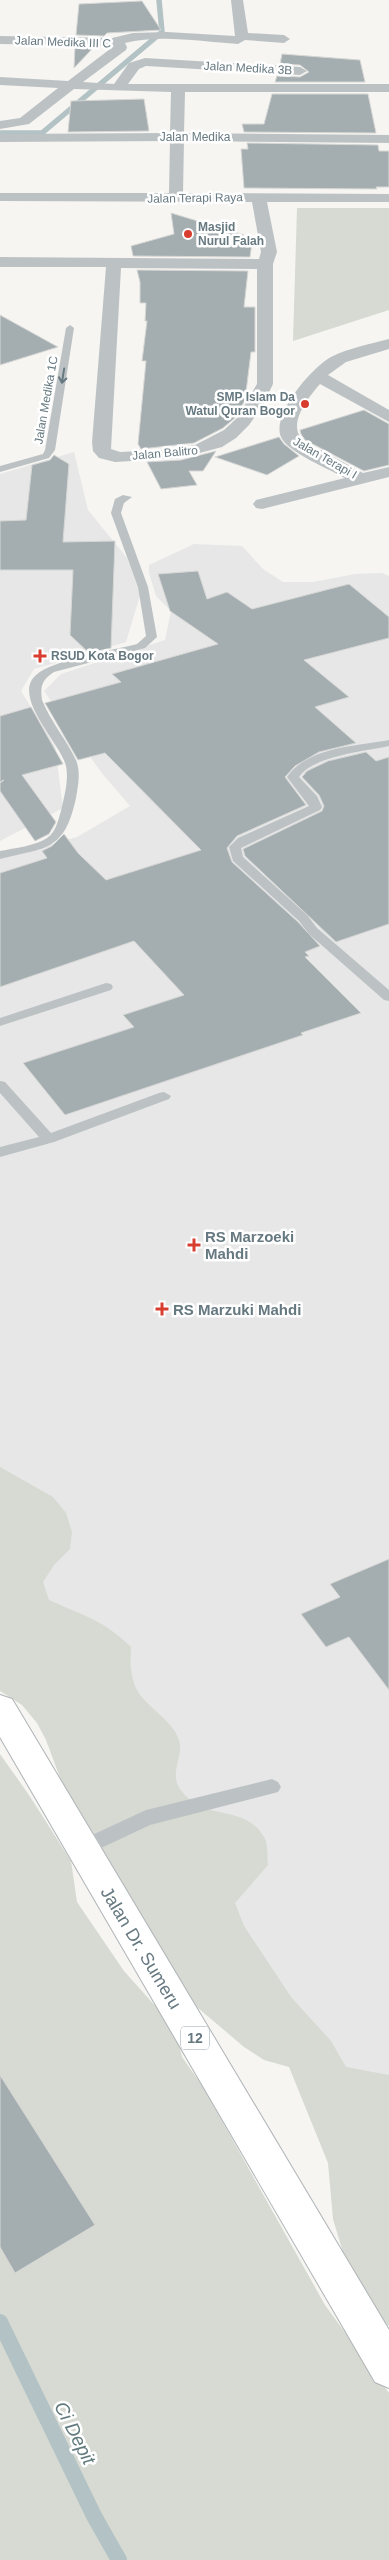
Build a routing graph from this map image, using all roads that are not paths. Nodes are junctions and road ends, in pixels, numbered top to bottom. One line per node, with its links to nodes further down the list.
1 (237, 0): 2 (street)
2 (240, 38): 3 (street); 5 (street)
3 (284, 39)
4 (0, 40): 5 (street, Jalan Medika III C)
5 (112, 42): 10 (street, Jalan Medika III C)
6 (310, 72): 11 (street, Jalan Medika 3B)
7 (350, 74): 8 (street)
8 (389, 77)
9 (0, 81): 10 (street, Jalan Medika 3B)
10 (70, 85): 11 (street, Jalan Medika 3B); 14 (street)
11 (116, 88): 13 (street, Jalan Medika 3B)
12 (389, 88): 13 (street, Jalan Medika 3B)
13 (178, 89): 15 (street)
14 (0, 125)
15 (176, 137): 16 (street, Jalan Medika); 17 (street, Jalan Medika); 21 (street)
16 (0, 138)
17 (389, 139)
18 (258, 196): 20 (street, Jalan Terapi Raya); 21 (street, Jalan Terapi Raya); 24 (street)
19 (0, 198): 21 (street, Jalan Terapi Raya)
20 (389, 198)
21 (176, 199)
22 (0, 262): 23 (street)
23 (114, 263): 24 (street); 24 (street, Jalan Balitro)
24 (266, 264)
25 (70, 328): 29 (lane, Jalan Medika 1C, one-way to 29)
26 (389, 344): 27 (street, Jalan Terapi I)
27 (317, 376): 28 (street); 31 (street, Jalan Terapi I)
28 (389, 417)
29 (0, 470)
30 (389, 472): 31 (street)
31 (361, 479): 33 (street)
32 (127, 496): 35 (lane)
33 (262, 504)
34 (389, 743): 37 (lane)
35 (0, 855)
36 (106, 987): 38 (lane)
37 (389, 997)
38 (0, 1022)
39 (0, 1085): 41 (lane)
40 (164, 1096): 41 (lane)
41 (49, 1139): 42 (lane)
42 (0, 1152)
43 (0, 1708): 45 (main road, Jalan Dr. Sumeru / 12)
44 (272, 1787): 45 (lane)
45 (82, 1850): 46 (main road, Jalan Dr. Sumeru / 12)
46 (389, 2368)

